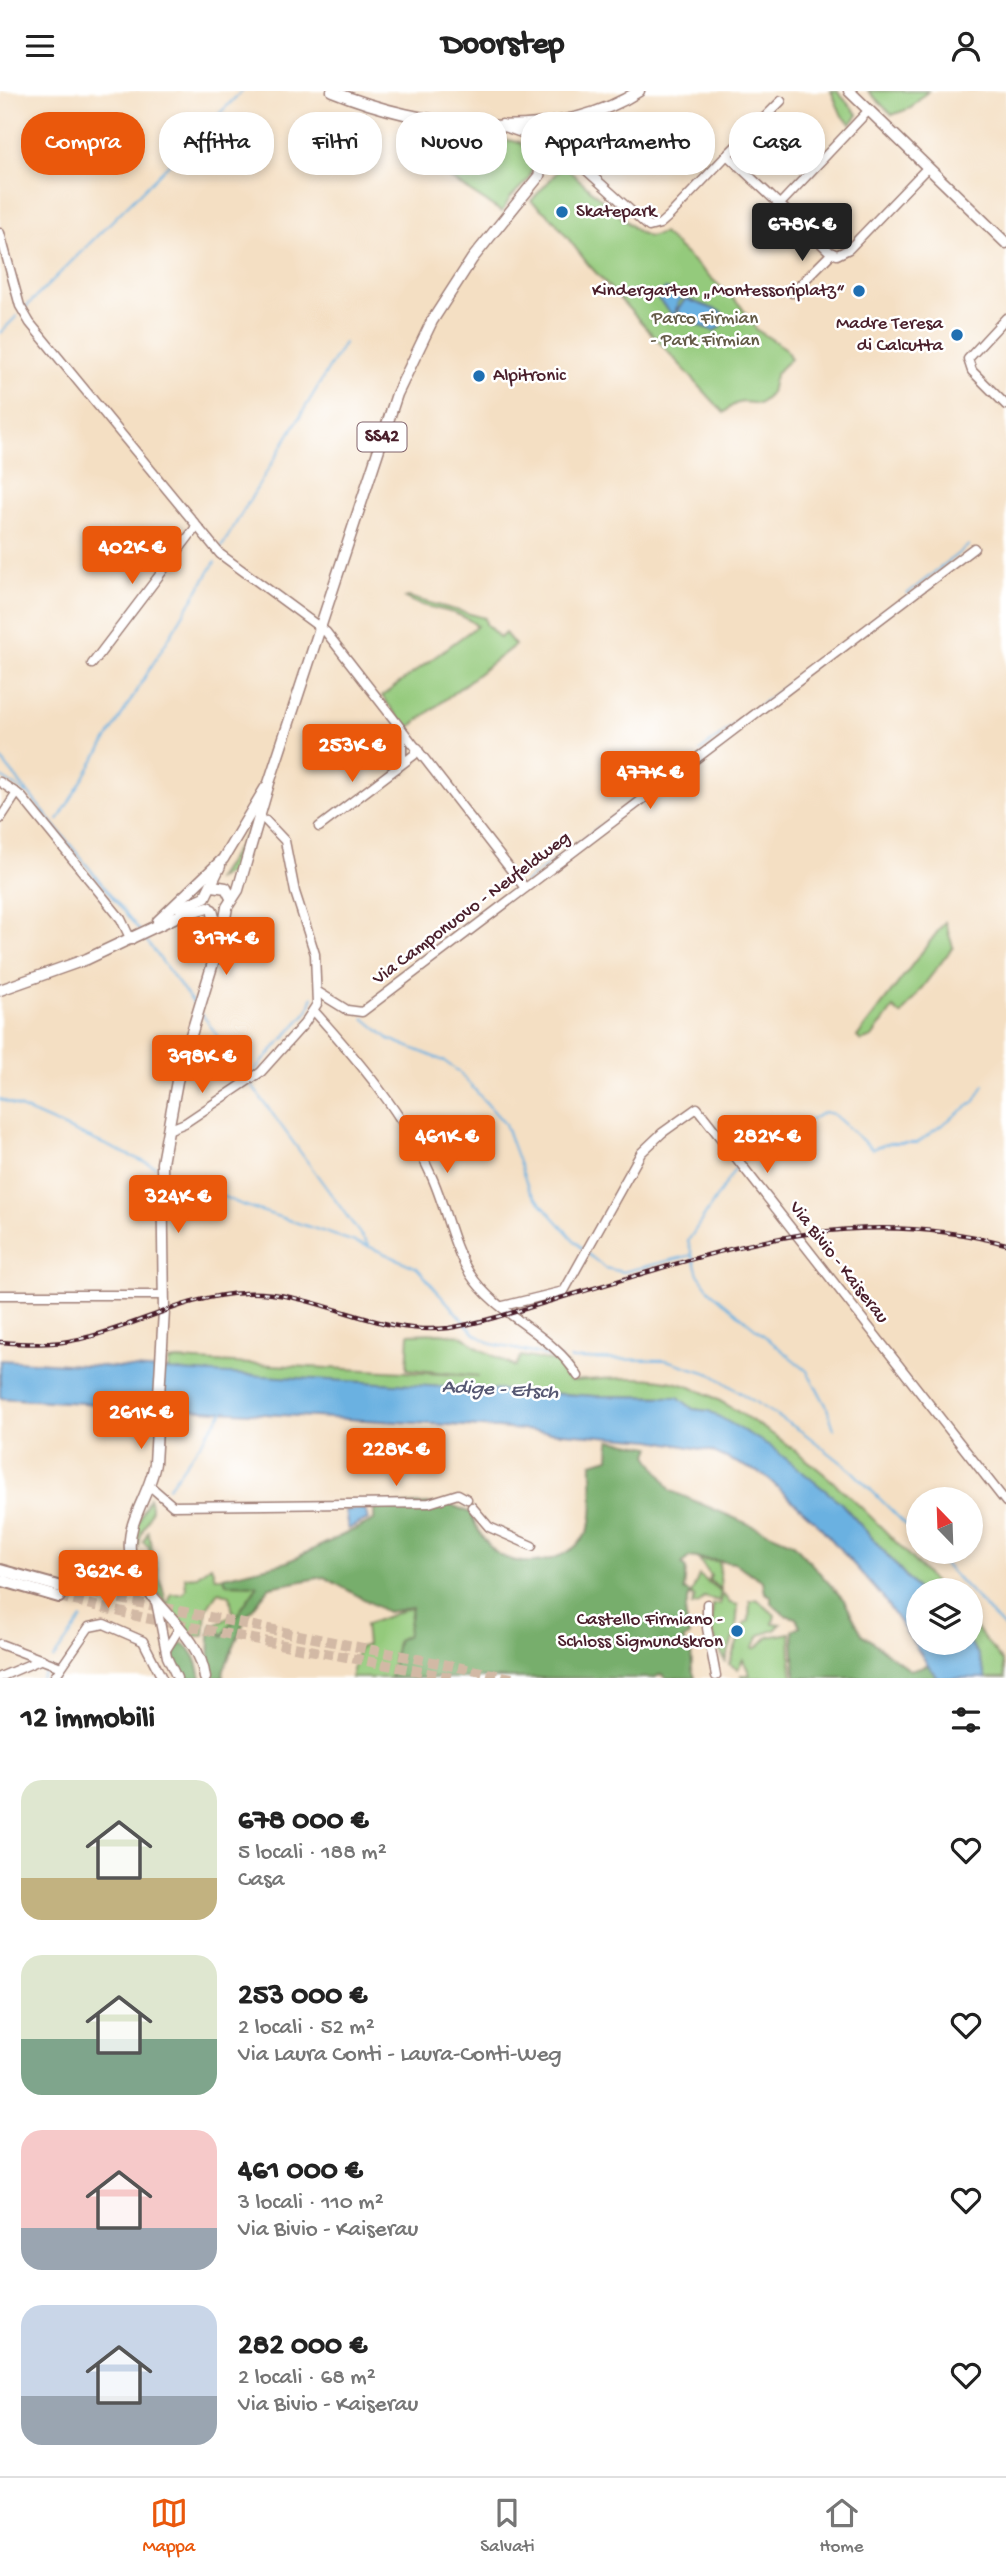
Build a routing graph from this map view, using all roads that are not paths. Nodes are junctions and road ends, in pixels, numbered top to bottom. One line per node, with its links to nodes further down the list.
1 (332, 91): 6 (main road)
2 (639, 91): 7 (main road)
3 (849, 91): 5 (main road)
4 (781, 101): 8 (street)
5 (869, 110): 10 (main road); 16 (street)
6 (399, 112)
7 (597, 112)
8 (727, 155): 9 (street); 16 (street)
9 (715, 168)
10 (927, 168): 18 (main road); 19 (street)
11 (537, 175): 15 (main road, SS42)
12 (543, 175): 15 (main road, SS42)
13 (591, 175): 14 (street)
14 (708, 175)
15 (530, 187): 25 (main road, SS42)
16 (780, 204): 19 (street)
17 (0, 233): 23 (street)
18 (1006, 243)
19 (832, 253): 20 (street)
20 (792, 293)
21 (1006, 318): 22 (street)
22 (1006, 405)
23 (196, 527): 25 (street); 26 (street)
24 (974, 548): 38 (street, Via Camponuovo - Neufeldweg)
25 (320, 627): 27 (street); 31 (main road, SS42)
26 (92, 664)
27 (402, 730): 28 (street); 29 (street)
28 (418, 748): 29 (street); 38 (street)
29 (402, 763): 35 (street)
30 (0, 782): 32 (street)
31 (269, 783): 36 (main road, SS42); 40 (main road, SS42)
32 (17, 793): 33 (street); 42 (street)
33 (0, 819)
34 (266, 821): 45 (street)
35 (319, 827)
36 (223, 859): 37 (main road, SS42); 42 (main road, SS42)
37 (213, 886): 39 (main road, SS42); 40 (main road)
38 (523, 886): 45 (street, Via Camponuovo - Neufeldweg)
39 (205, 897): 41 (main road); 42 (main road, SS42)
40 (229, 903): 41 (main road, SS42); 43 (main road)
41 (210, 908): 42 (main road, SS42); 43 (main road)
42 (144, 931): 44 (main road, SS42)
43 (220, 941): 47 (main road)
44 (0, 990)
45 (318, 992): 46 (street)
46 (314, 1011): 47 (street); 50 (street)
47 (168, 1130): 49 (main road)
48 (0, 1295): 49 (street)
49 (164, 1295): 52 (main road)
50 (503, 1306): 51 (street); 53 (street, Via Bivio - Kaiserau)
51 (578, 1376)
52 (150, 1486): 54 (street); 57 (main road)
53 (1006, 1502)
54 (532, 1546)
55 (0, 1570): 56 (highway)
56 (0, 1580)
57 (155, 1599): 59 (main road); 60 (street)
58 (707, 1604): 66 (street)
59 (177, 1624): 60 (street); 61 (main road); 62 (street)
60 (164, 1631): 64 (street)
61 (187, 1636): 62 (street); 71 (main road)
62 (172, 1638): 64 (street)
63 (0, 1644): 65 (street)
64 (166, 1650): 70 (street)
65 (51, 1663): 67 (street); 68 (street); 69 (street)
66 (716, 1676)
67 (0, 1677)
68 (54, 1678)
69 (162, 1678)
70 (177, 1678)
71 (205, 1678)

